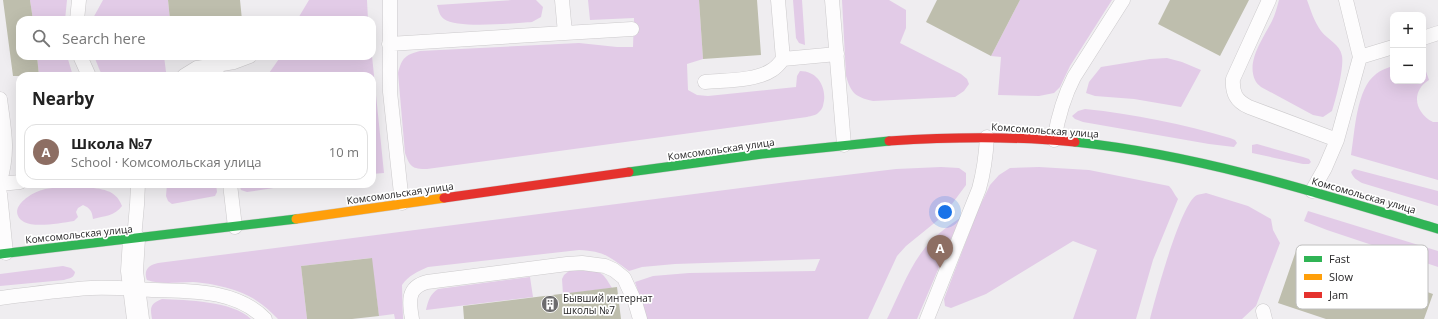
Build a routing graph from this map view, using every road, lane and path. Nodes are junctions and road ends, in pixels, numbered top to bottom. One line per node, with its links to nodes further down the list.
1 (79, 0): 9 (lane)
2 (390, 0): 14 (lane)
3 (562, 0): 11 (lane)
4 (778, 0): 18 (lane)
5 (832, 0): 16 (lane)
6 (1123, 0): 27 (lane)
7 (1269, 0): 28 (lane)
8 (1346, 0): 17 (lane)
9 (77, 16)
10 (632, 29): 11 (lane)
11 (565, 32): 14 (lane)
12 (1438, 33): 13 (lane)
13 (1426, 37)
14 (390, 44): 36 (lane)
15 (1390, 48): 17 (lane)
16 (837, 54): 18 (lane); 29 (lane)
17 (1360, 57): 28 (lane)
18 (783, 59): 24 (lane)
19 (82, 60): 22 (lane)
20 (239, 60): 21 (lane)
21 (217, 70): 23 (lane)
22 (87, 72)
23 (190, 72)
24 (706, 82)
25 (0, 99): 31 (lane)
26 (987, 137): 27 (street, Комсомольская улица); 29 (street, Комсомольская улица); 47 (lane)
27 (1054, 140): 34 (street, Комсомольская улица)
28 (1337, 140): 34 (lane)
29 (844, 145): 36 (street, Комсомольская улица)
30 (16, 182): 31 (lane)
31 (0, 183)
32 (138, 188): 39 (lane)
33 (230, 188): 37 (lane)
34 (1312, 192): 38 (street, Комсомольская улица)
35 (0, 194): 40 (lane)
36 (402, 203): 37 (street, Комсомольская улица)
37 (235, 227): 39 (street, Комсомольская улица)
38 (1438, 229)
39 (134, 239): 40 (street, Комсомольская улица); 41 (street)
40 (3, 254)
41 (134, 288): 42 (lane); 43 (street); 44 (lane)
42 (0, 298)
43 (138, 319)
44 (265, 319)
45 (412, 319): 46 (lane)
46 (640, 319)
47 (927, 319)

